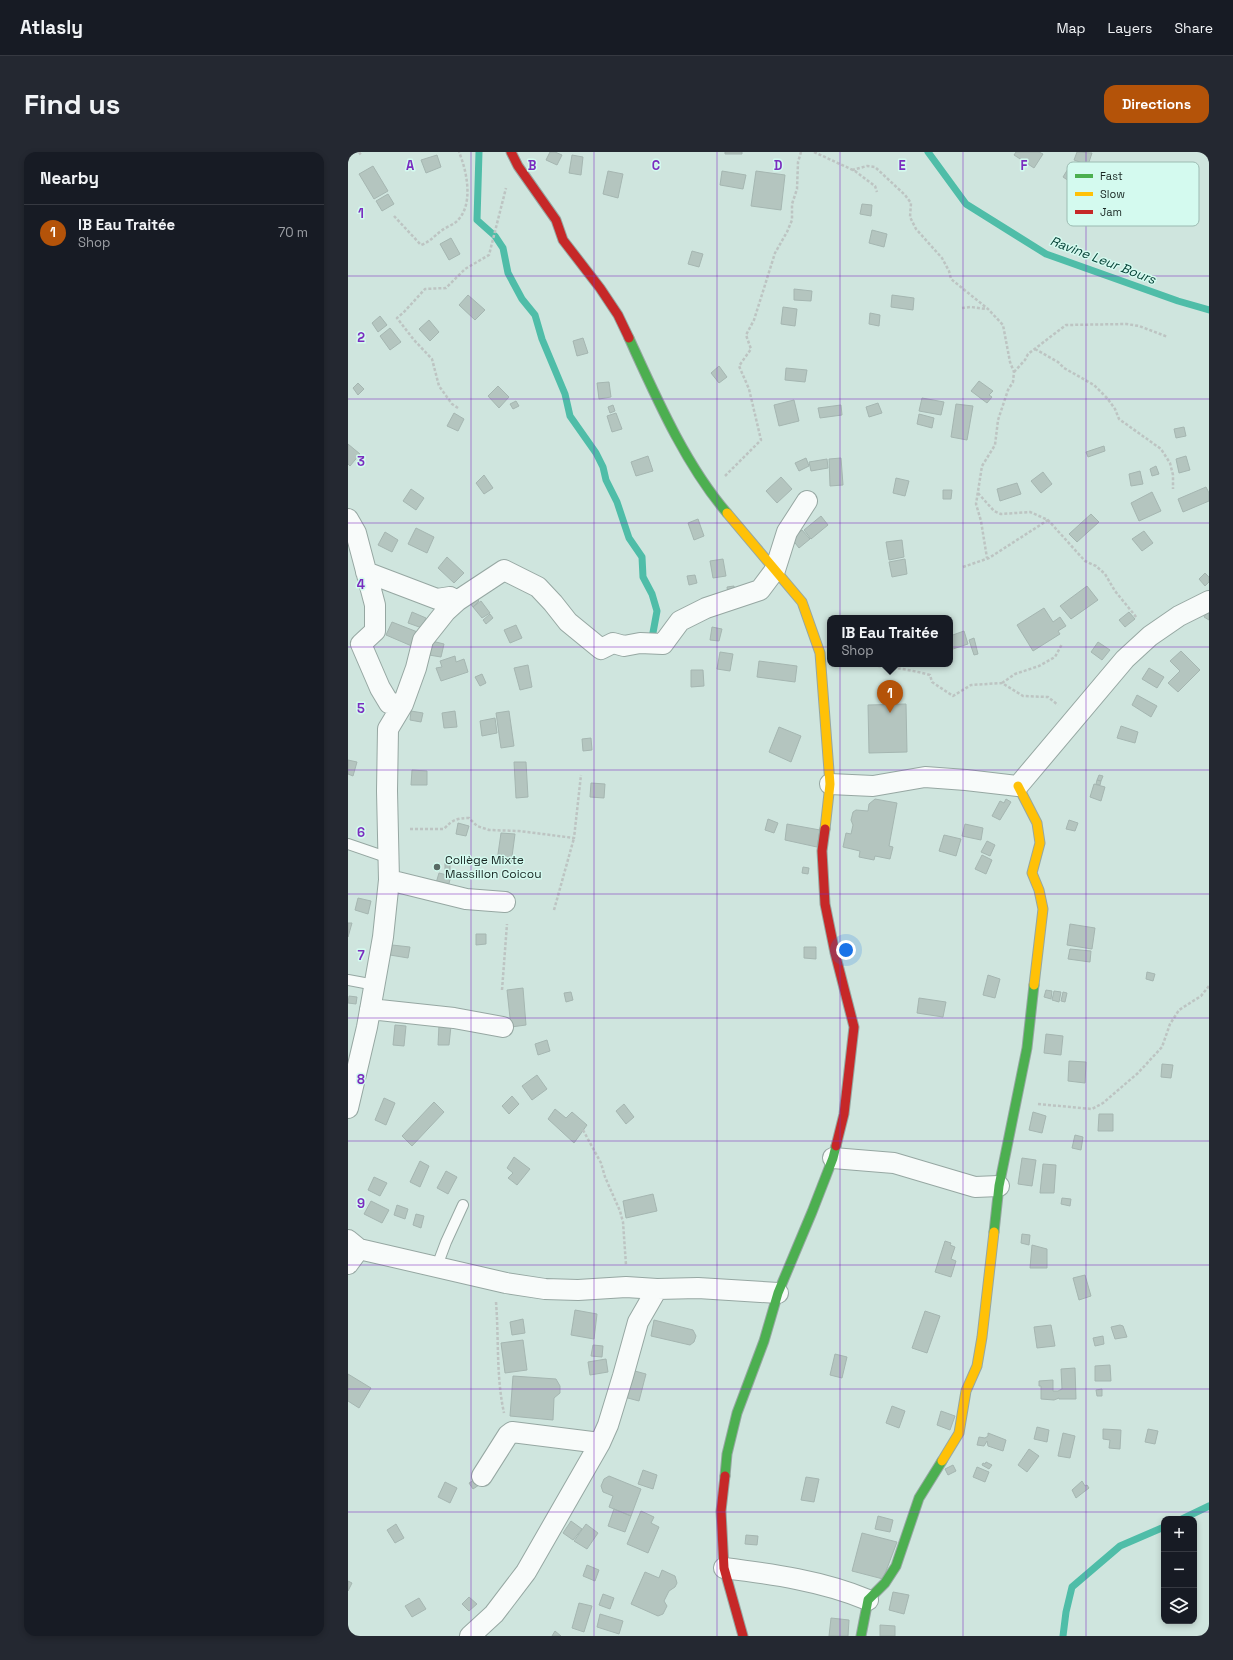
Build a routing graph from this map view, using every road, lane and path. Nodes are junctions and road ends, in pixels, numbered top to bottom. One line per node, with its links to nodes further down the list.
1 (459, 152): 7 (path)
2 (801, 152): 15 (path)
3 (814, 152): 5 (path)
4 (513, 154): 13 (path); 15 (street)
5 (852, 170): 6 (path); 9 (path)
6 (877, 192)
7 (394, 216)
8 (962, 308): 9 (path)
9 (988, 309): 12 (path)
10 (1168, 336): 11 (path)
11 (1035, 349): 12 (path); 14 (path)
12 (1014, 372): 16 (path)
13 (458, 408)
14 (1173, 489)
15 (710, 492): 22 (street)
16 (978, 492): 19 (path); 20 (path)
17 (807, 501): 22 (street)
18 (348, 519): 23 (street)
19 (1048, 520): 20 (path); 26 (path)
20 (987, 558): 21 (path)
21 (963, 567)
22 (775, 570): 24 (street); 33 (street)
23 (366, 572): 24 (street); 30 (street)
24 (457, 601): 30 (street)
25 (1209, 601): 26 (street)
26 (1150, 636): 31 (street)
27 (1062, 644): 29 (path)
28 (886, 667): 29 (path)
29 (1002, 683): 31 (path)
30 (403, 704): 35 (street)
31 (1072, 722): 34 (street)
32 (581, 775): 36 (path)
33 (830, 784): 34 (street); 51 (street)
34 (1018, 786): 49 (street)
35 (387, 829): 36 (path); 38 (street)
36 (574, 838): 41 (path)
37 (348, 844): 38 (lane)
38 (389, 858): 39 (street)
39 (389, 880): 40 (street); 43 (street)
40 (505, 902): 45 (path)
41 (554, 910)
42 (348, 980): 43 (lane)
43 (375, 985): 46 (street)
44 (1209, 986): 49 (path)
45 (502, 990)
46 (370, 1009): 47 (street); 48 (street)
47 (502, 1027)
48 (348, 1108)
49 (1014, 1113): 52 (street)
50 (583, 1130): 57 (path)
51 (833, 1158): 52 (street); 59 (street)
52 (999, 1186): 64 (street)
53 (463, 1205): 55 (lane)
54 (352, 1251): 55 (street)
55 (437, 1266): 56 (street)
56 (506, 1283): 57 (street); 60 (path)
57 (626, 1287): 58 (street)
58 (657, 1289): 59 (street); 61 (street)
59 (778, 1293): 63 (street)
60 (517, 1432): 61 (street); 62 (street)
61 (600, 1443): 65 (street)
62 (482, 1476)
63 (724, 1568): 64 (street); 66 (street)
64 (868, 1600): 67 (street)
65 (470, 1636)
66 (743, 1636)
67 (861, 1636)

